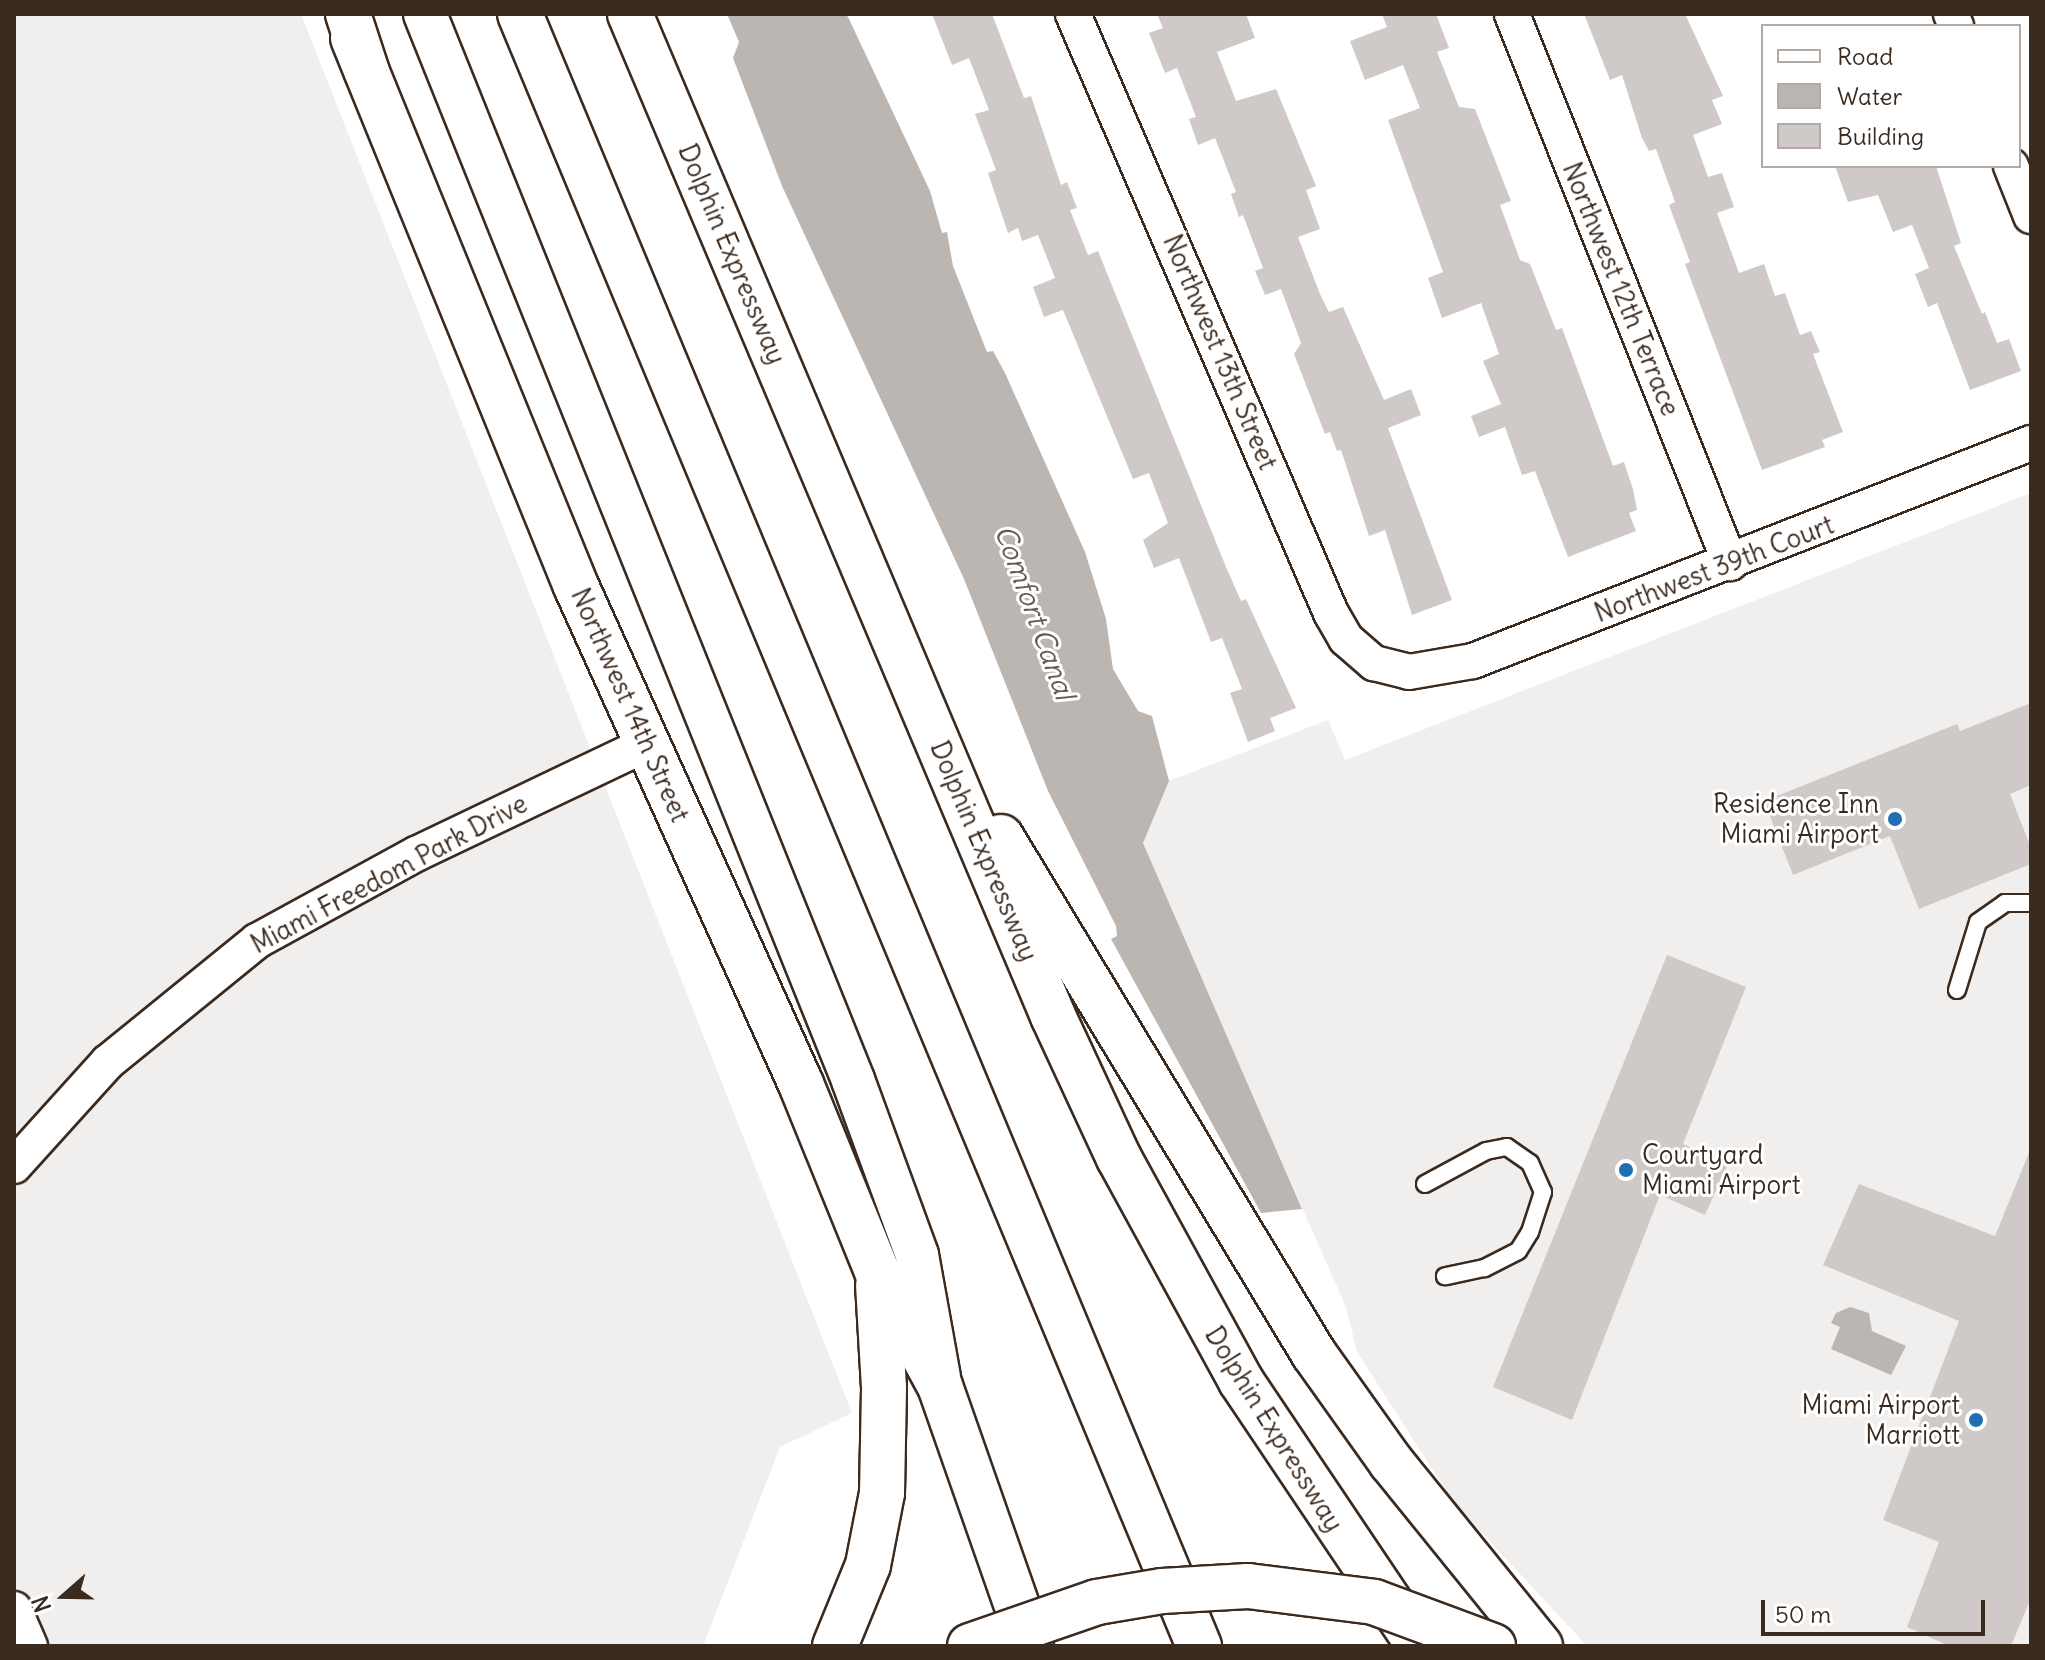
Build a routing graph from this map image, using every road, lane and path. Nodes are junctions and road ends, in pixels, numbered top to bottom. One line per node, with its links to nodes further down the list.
1 (345, 14): 13 (main road, Northwest 14th Street)
2 (425, 14): 20 (street, Northwest 14th Street)
3 (520, 14): 26 (main road)
4 (630, 14): 12 (main road, Dolphin Expressway)
5 (1073, 14): 11 (street, Northwest 13th Street)
6 (1512, 14): 10 (street, Northwest 12th Terrace)
7 (2012, 168): 8 (street)
8 (2031, 216)
9 (2031, 443): 10 (street, Northwest 39th Court)
10 (1730, 563): 11 (street, Northwest 39th Court)
11 (1391, 670)
12 (929, 721): 27 (main road, Dolphin Expressway); 29 (main road)
13 (647, 744): 16 (street, Miami Freedom Park Drive); 18 (main road, Northwest 14th Street)
14 (2031, 903): 15 (lane)
15 (1957, 990)
16 (14, 1166)
17 (1425, 1184): 19 (lane)
18 (877, 1271): 20 (main road, Northwest 14th Street); 23 (main road)
19 (1445, 1276)
20 (940, 1386): 25 (main road, Northwest 14th Street)
21 (14, 1609): 22 (street)
22 (30, 1646)
23 (835, 1646)
24 (970, 1646): 28 (main road, bridge)
25 (1031, 1646)
26 (1199, 1646)
27 (1419, 1646)
28 (1493, 1646)
29 (1540, 1646)

